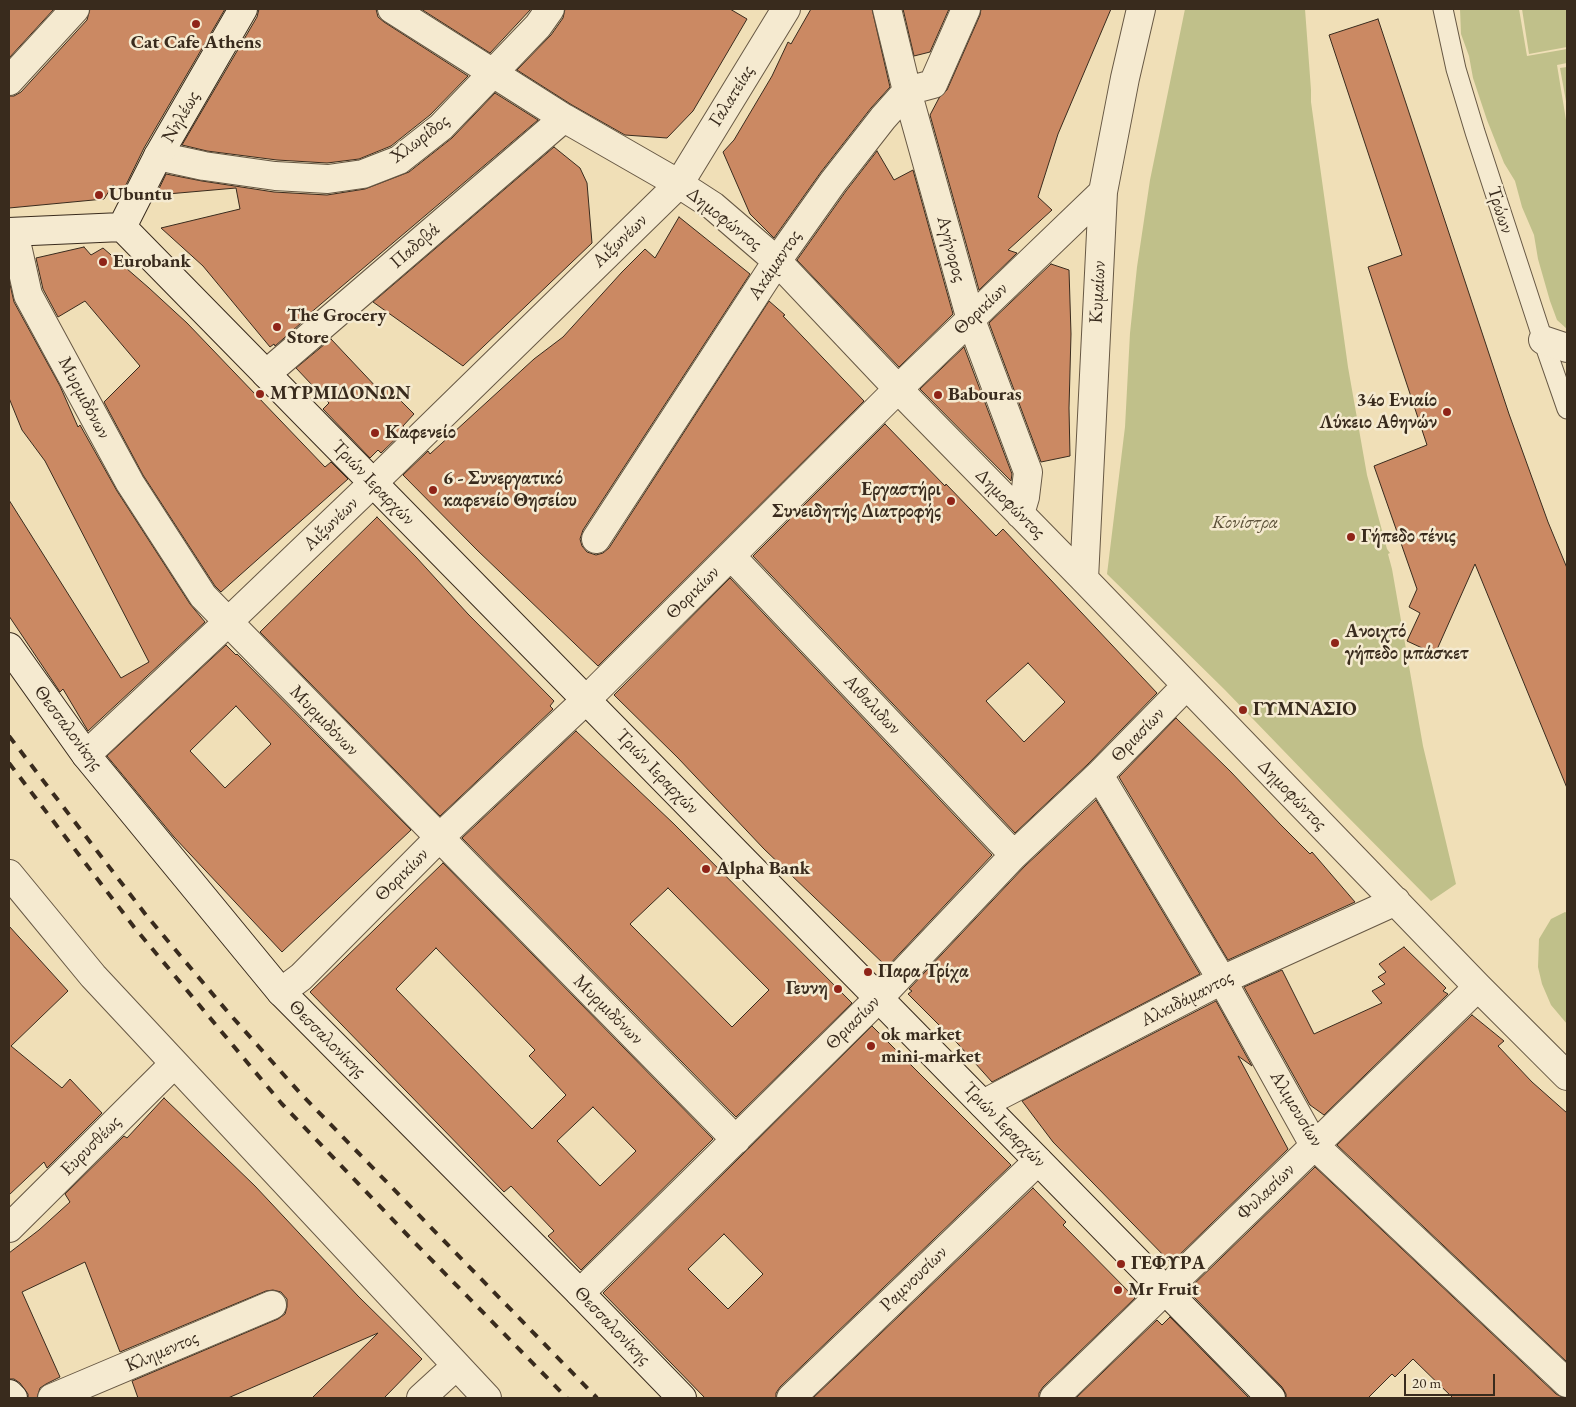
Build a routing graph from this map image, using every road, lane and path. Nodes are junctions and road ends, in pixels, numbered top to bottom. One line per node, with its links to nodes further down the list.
1 (74, 9): 11 (street)
2 (243, 9): 14 (street, Νηλέως)
3 (392, 9): 10 (street, Δημοφώντος)
4 (550, 9): 10 (street, Χλωρίδος)
5 (786, 9): 15 (street, Γαλατείας)
6 (886, 9): 12 (street, Αγήνορος)
7 (966, 9): 12 (street)
8 (1141, 9): 16 (street, Κυμαίων)
9 (1443, 9): 21 (lane, Τρώων)
10 (493, 73): 13 (street, Δημοφώντος); 14 (street, Χλωρίδος)
11 (9, 81)
12 (907, 91): 19 (street, Ακάμαντος); 20 (street, Αγήνορος)
13 (564, 118): 15 (street, Δημοφώντος); 22 (street, Παδοβά)
14 (158, 156): 17 (street, Νηλέως)
15 (679, 184): 19 (street, Δημοφώντος); 25 (street, Αιξωνέων)
16 (1103, 192): 20 (street, Θορικίων); 29 (street, Κυμαίων)
17 (122, 227): 18 (street); 22 (street, Τριών Ιεραρχών)
18 (12, 232): 30 (street, Μυρμιδόνων)
19 (777, 261): 23 (street, Δημοφώντος); 27 (street, Ακάμαντος)
20 (970, 320): 23 (street, Θορικίων); 26 (street, Αγήνορος)
21 (1555, 344): 24 (lane, Τρώων)
22 (266, 374): 25 (street, Τριών Ιεραρχών)
23 (898, 389): 26 (street, Δημοφώντος); 28 (street, Θορικίων)
24 (1567, 409)
25 (373, 483): 30 (street, Αιξωνέων); 33 (street, Τριών Ιεραρχών)
26 (1020, 514): 29 (street, Δημοφώντος)
27 (596, 539)
28 (731, 556): 33 (street, Θορικίων); 37 (street, Αιθαλιδων)
29 (1084, 579): 32 (street, Δημοφώντος)
30 (228, 622): 34 (street, Αιξωνέων); 36 (street, Μυρμιδόνων)
31 (9, 647): 34 (street, Θεσσαλονίκης)
32 (1186, 686): 35 (street, Θριασίων); 39 (street, Δημοφώντος)
33 (586, 700): 36 (street, Θορικίων); 43 (street, Τριών Ιεραρχών)
34 (86, 755): 42 (street, Θεσσαλονίκης)
35 (1098, 776): 37 (street, Θριασίων); 40 (street, Αλιμουσίων)
36 (439, 838): 42 (street, Θορικίων); 47 (street, Μυρμιδόνων)
37 (1014, 855): 43 (street, Θριασίων)
38 (9, 874): 44 (street)
39 (1396, 901): 40 (street, Αλκιδάμαντος); 41 (street, Δημοφώντος)
40 (1222, 980): 46 (street, Αλκιδάμαντος); 48 (street, Αλιμουσίων)
41 (1478, 987): 45 (street, Δημοφώντος); 48 (street, Φυλασίων)
42 (281, 992): 52 (street, Θεσσαλονίκης)
43 (879, 998): 46 (street, Τριών Ιεραρχών); 47 (street, Θριασίων)
44 (174, 1064): 50 (street, Ευρυσθέως); 54 (street)
45 (1567, 1076)
46 (983, 1104): 49 (street, Τριών Ιεραρχών)
47 (736, 1140): 52 (street, Θριασίων)
48 (1314, 1146): 51 (street, Φυλασίων); 55 (street, Αλιμουσίων)
49 (1038, 1161): 51 (street, Τριών Ιεραρχών); 62 (street, Ραμνουσίων)
50 (9, 1228)
51 (1165, 1291): 63 (street, Φυλασίων); 64 (street, Τριών Ιεραρχών)
52 (580, 1293): 61 (street, Θεσσαλονίκης)
53 (272, 1305): 58 (street, Κλημεντος)
54 (456, 1366): 59 (street); 60 (street)
55 (1567, 1383)
56 (9, 1394): 57 (street)
57 (13, 1398)
58 (52, 1398)
59 (421, 1398)
60 (487, 1398)
61 (682, 1398)
62 (790, 1398)
63 (1054, 1398)
64 (1271, 1398)

